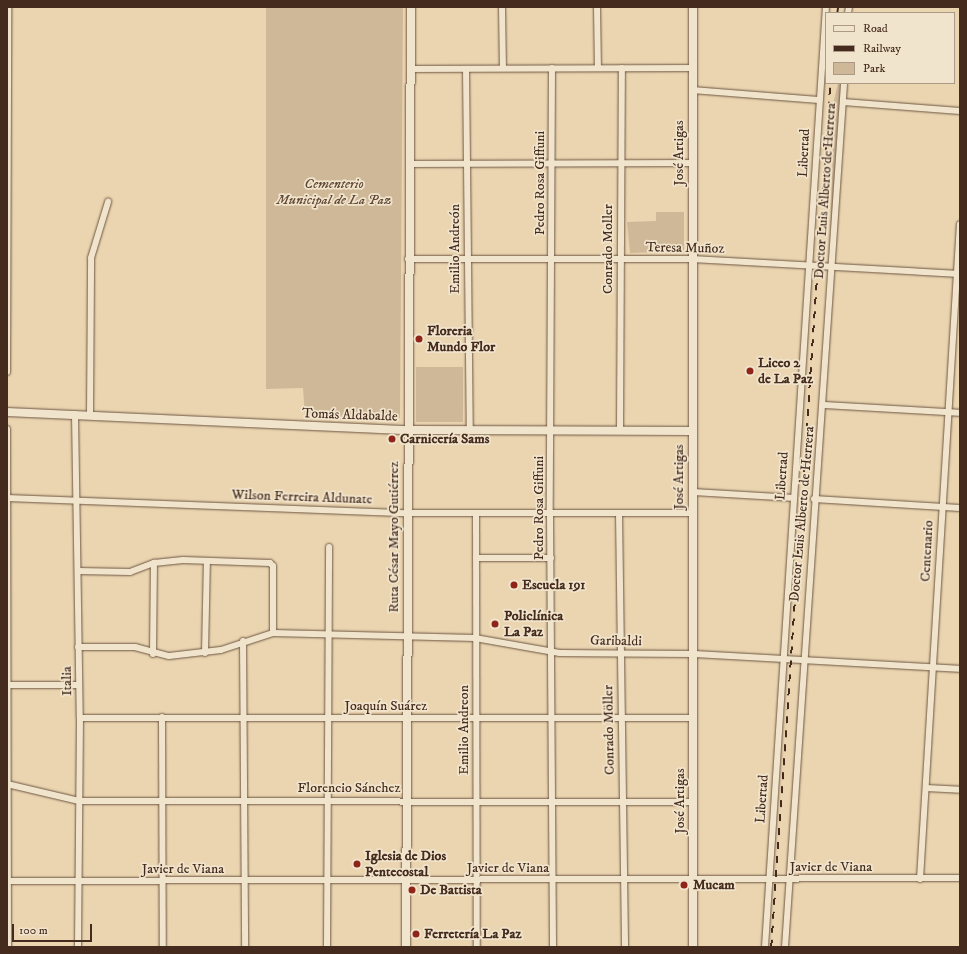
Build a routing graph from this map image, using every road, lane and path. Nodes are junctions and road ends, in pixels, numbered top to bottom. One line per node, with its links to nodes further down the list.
1 (8, 7): 7 (street)
2 (411, 7): 13 (street, Ruta César Mayo Gutiérrez)
3 (502, 7): 8 (street)
4 (597, 7): 10 (street)
5 (693, 7): 12 (street, José Artigas)
6 (825, 20): 17 (street, Libertad)
7 (7, 53): 37 (street)
8 (503, 68): 9 (street); 14 (street)
9 (552, 68): 10 (street); 24 (street, Pedro Rosa Giffuni)
10 (598, 68): 11 (street)
11 (622, 68): 12 (street); 20 (street, Conrado Moller)
12 (693, 68): 16 (street, José Artigas)
13 (410, 69): 14 (street); 22 (street, Ruta César Mayo Gutiérrez)
14 (466, 69): 23 (street, Emilio Andreón)
15 (844, 84): 18 (street, Doctor Luis Alberto de Herrera)
16 (692, 90): 17 (street); 21 (street, José Artigas)
17 (819, 100): 32 (street, Libertad)
18 (843, 102): 19 (street); 33 (street, Doctor Luis Alberto de Herrera)
19 (960, 111)
20 (621, 163): 21 (street); 24 (street); 29 (street, Conrado Moller)
21 (692, 163): 30 (street, José Artigas)
22 (410, 164): 23 (street); 27 (street, Ruta César Mayo Gutiérrez)
23 (467, 164): 24 (street); 28 (street, Emilio Andreón)
24 (552, 164): 31 (street, Pedro Rosa Giffuni)
25 (108, 202): 43 (street)
26 (960, 224): 34 (street, Centenario)
27 (408, 259): 28 (street, Teresa Muñoz); 46 (street, Ruta César Mayo Gutiérrez)
28 (467, 259): 31 (street, Teresa Muñoz); 45 (street, Emilio Andreón)
29 (620, 259): 30 (street, Teresa Muñoz); 31 (street, Teresa Muñoz); 48 (street, Conrado Moller)
30 (692, 259): 32 (street, Teresa Muñoz); 49 (street, José Artigas)
31 (552, 260): 47 (street, Pedro Rosa Giffuni)
32 (810, 264): 33 (street, Teresa Muñoz); 52 (street, Libertad)
33 (832, 266): 34 (street, Teresa Muñoz); 38 (street, Doctor Luis Alberto de Herrera)
34 (958, 273): 35 (street, Centenario)
35 (952, 344): 36 (street); 40 (street, Centenario)
36 (960, 344)
37 (7, 372)
38 (823, 405): 40 (street); 53 (street, Doctor Luis Alberto de Herrera)
39 (7, 412): 42 (street, Tomás Aldabalde)
40 (948, 412): 41 (street); 55 (street, Centenario)
41 (960, 413)
42 (74, 414): 43 (street, Tomás Aldabalde); 54 (street, Italia)
43 (90, 415): 46 (street, Tomás Aldabalde)
44 (7, 429): 51 (street)
45 (470, 429): 46 (street, Tomás Aldabalde); 47 (street, Tomás Aldabalde)
46 (408, 430): 58 (street, Ruta César Mayo Gutiérrez)
47 (550, 430): 48 (street, Tomás Aldabalde); 61 (street, Pedro Rosa Giffuni)
48 (620, 431): 49 (street, Tomás Aldabalde)
49 (692, 431): 50 (street, José Artigas)
50 (692, 492): 52 (street); 57 (street, José Artigas)
51 (7, 498): 54 (street, Wilson Ferreira Aldunate); 68 (street)
52 (792, 498): 80 (street, Libertad)
53 (814, 499): 55 (street); 81 (street, Doctor Luis Alberto de Herrera)
54 (77, 501): 58 (street, Wilson Ferreira Aldunate); 67 (street, Italia)
55 (941, 507): 56 (street); 82 (street, Centenario)
56 (960, 508)
57 (692, 512): 59 (street, Wilson Ferreira Aldunate); 79 (street, José Artigas)
58 (406, 513): 60 (street, Wilson Ferreira Aldunate); 71 (street, Ruta César Mayo Gutiérrez)
59 (619, 513): 61 (street, Wilson Ferreira Aldunate); 77 (street, Conrado Möller)
60 (476, 514): 61 (street, Wilson Ferreira Aldunate); 63 (street, Emilio Andreon)
61 (550, 514): 64 (street, Pedro Rosa Giffuni)
62 (329, 546): 70 (street)
63 (476, 558): 64 (street); 72 (street, Emilio Andreon)
64 (551, 558): 75 (street, Pedro Rosa Giffuni)
65 (207, 561): 66 (street); 69 (street); 76 (street)
66 (154, 563): 67 (street); 78 (street)
67 (78, 571): 74 (street, Italia)
68 (7, 588): 84 (street)
69 (273, 633): 70 (street, Garibaldi); 73 (street, Garibaldi)
70 (328, 635): 71 (street, Garibaldi); 88 (street)
71 (406, 636): 72 (street, Garibaldi); 89 (street, Ruta César Mayo Gutiérrez)
72 (475, 638): 75 (street, Garibaldi); 91 (street, Emilio Andreon)
73 (243, 642): 76 (street, Garibaldi); 87 (street)
74 (78, 647): 78 (street); 85 (street, Italia)
75 (553, 652): 77 (street, Garibaldi); 92 (street, Pedro Rosa Giffuni)
76 (205, 653): 78 (street, Garibaldi)
77 (620, 653): 79 (street, Garibaldi); 93 (street, Conrado Möller)
78 (153, 654)
79 (693, 654): 80 (street, Garibaldi); 94 (street, José Artigas)
80 (784, 658): 81 (street, Garibaldi); 109 (street, Libertad)
81 (802, 660): 82 (street, Garibaldi); 115 (street, Doctor Luis Alberto de Herrera)
82 (934, 667): 83 (street, Garibaldi); 96 (street, Centenario)
83 (960, 669)
84 (7, 685): 85 (street); 95 (street)
85 (78, 685): 90 (street, Italia)
86 (162, 717): 87 (street, Joaquín Suárez); 90 (street, Joaquín Suárez); 98 (street)
87 (244, 717): 88 (street, Joaquín Suárez); 99 (street)
88 (327, 717): 89 (street, Joaquín Suárez); 100 (street)
89 (406, 717): 91 (street, Joaquín Suárez); 101 (street, Ruta César Mayo Gutiérrez)
90 (80, 718): 104 (street, Italia)
91 (476, 718): 92 (street, Joaquín Suárez); 102 (street, Emilio Andreon)
92 (553, 718): 93 (street, Joaquín Suárez); 103 (street, Pedro Rosa Giffuni)
93 (621, 718): 94 (street, Joaquín Suárez); 105 (street, Conrado Möller)
94 (692, 718): 106 (street, José Artigas)
95 (7, 784): 104 (street, Florencio Sánchez); 116 (street)
96 (926, 788): 97 (street); 110 (street, Centenario)
97 (960, 790)
98 (162, 800): 99 (street, Florencio Sánchez); 104 (street, Florencio Sánchez); 117 (street)
99 (244, 800): 100 (street, Florencio Sánchez); 118 (street)
100 (328, 800): 101 (street, Florencio Sánchez); 119 (street)
101 (405, 800): 102 (street, Florencio Sánchez); 111 (street, Ruta César Mayo Gutiérrez)
102 (476, 800): 103 (street, Florencio Sánchez); 112 (street, Emilio Andreon)
103 (553, 800): 105 (street, Florencio Sánchez); 113 (street, Pedro Rosa Giffuni)
104 (79, 801): 120 (street, Italia)
105 (622, 801): 106 (street, Florencio Sánchez); 108 (street, Conrado Möller)
106 (692, 802): 114 (street, José Artigas)
107 (960, 878): 110 (street, Javier de Viana)
108 (622, 879): 113 (street, Javier de Viana); 114 (street, Javier de Viana); 129 (street, Conrado Möller)
109 (768, 879): 114 (street, Javier de Viana); 115 (street, Javier de Viana); 131 (street, Libertad)
110 (920, 879): 115 (street, Javier de Viana)
111 (406, 880): 112 (street, Javier de Viana); 119 (street, Javier de Viana); 126 (street, Ruta César Mayo Gutiérrez)
112 (477, 880): 113 (street, Javier de Viana); 127 (street, Emilio Andreon)
113 (554, 880): 128 (street, Pedro Rosa Giffuni)
114 (693, 880): 130 (street, José Artigas)
115 (790, 880): 132 (street, Doctor Luis Alberto de Herrera)
116 (7, 881): 120 (street, Javier de Viana); 121 (street)
117 (162, 881): 118 (street, Javier de Viana); 120 (street, Javier de Viana); 123 (street)
118 (245, 881): 119 (street, Javier de Viana); 124 (street)
119 (328, 881): 125 (street)
120 (79, 882): 122 (street, Italia)
121 (8, 947)
122 (78, 947)
123 (163, 947)
124 (245, 947)
125 (327, 947)
126 (406, 947)
127 (478, 947)
128 (553, 947)
129 (625, 947)
130 (693, 947)
131 (765, 947)
132 (785, 947)

